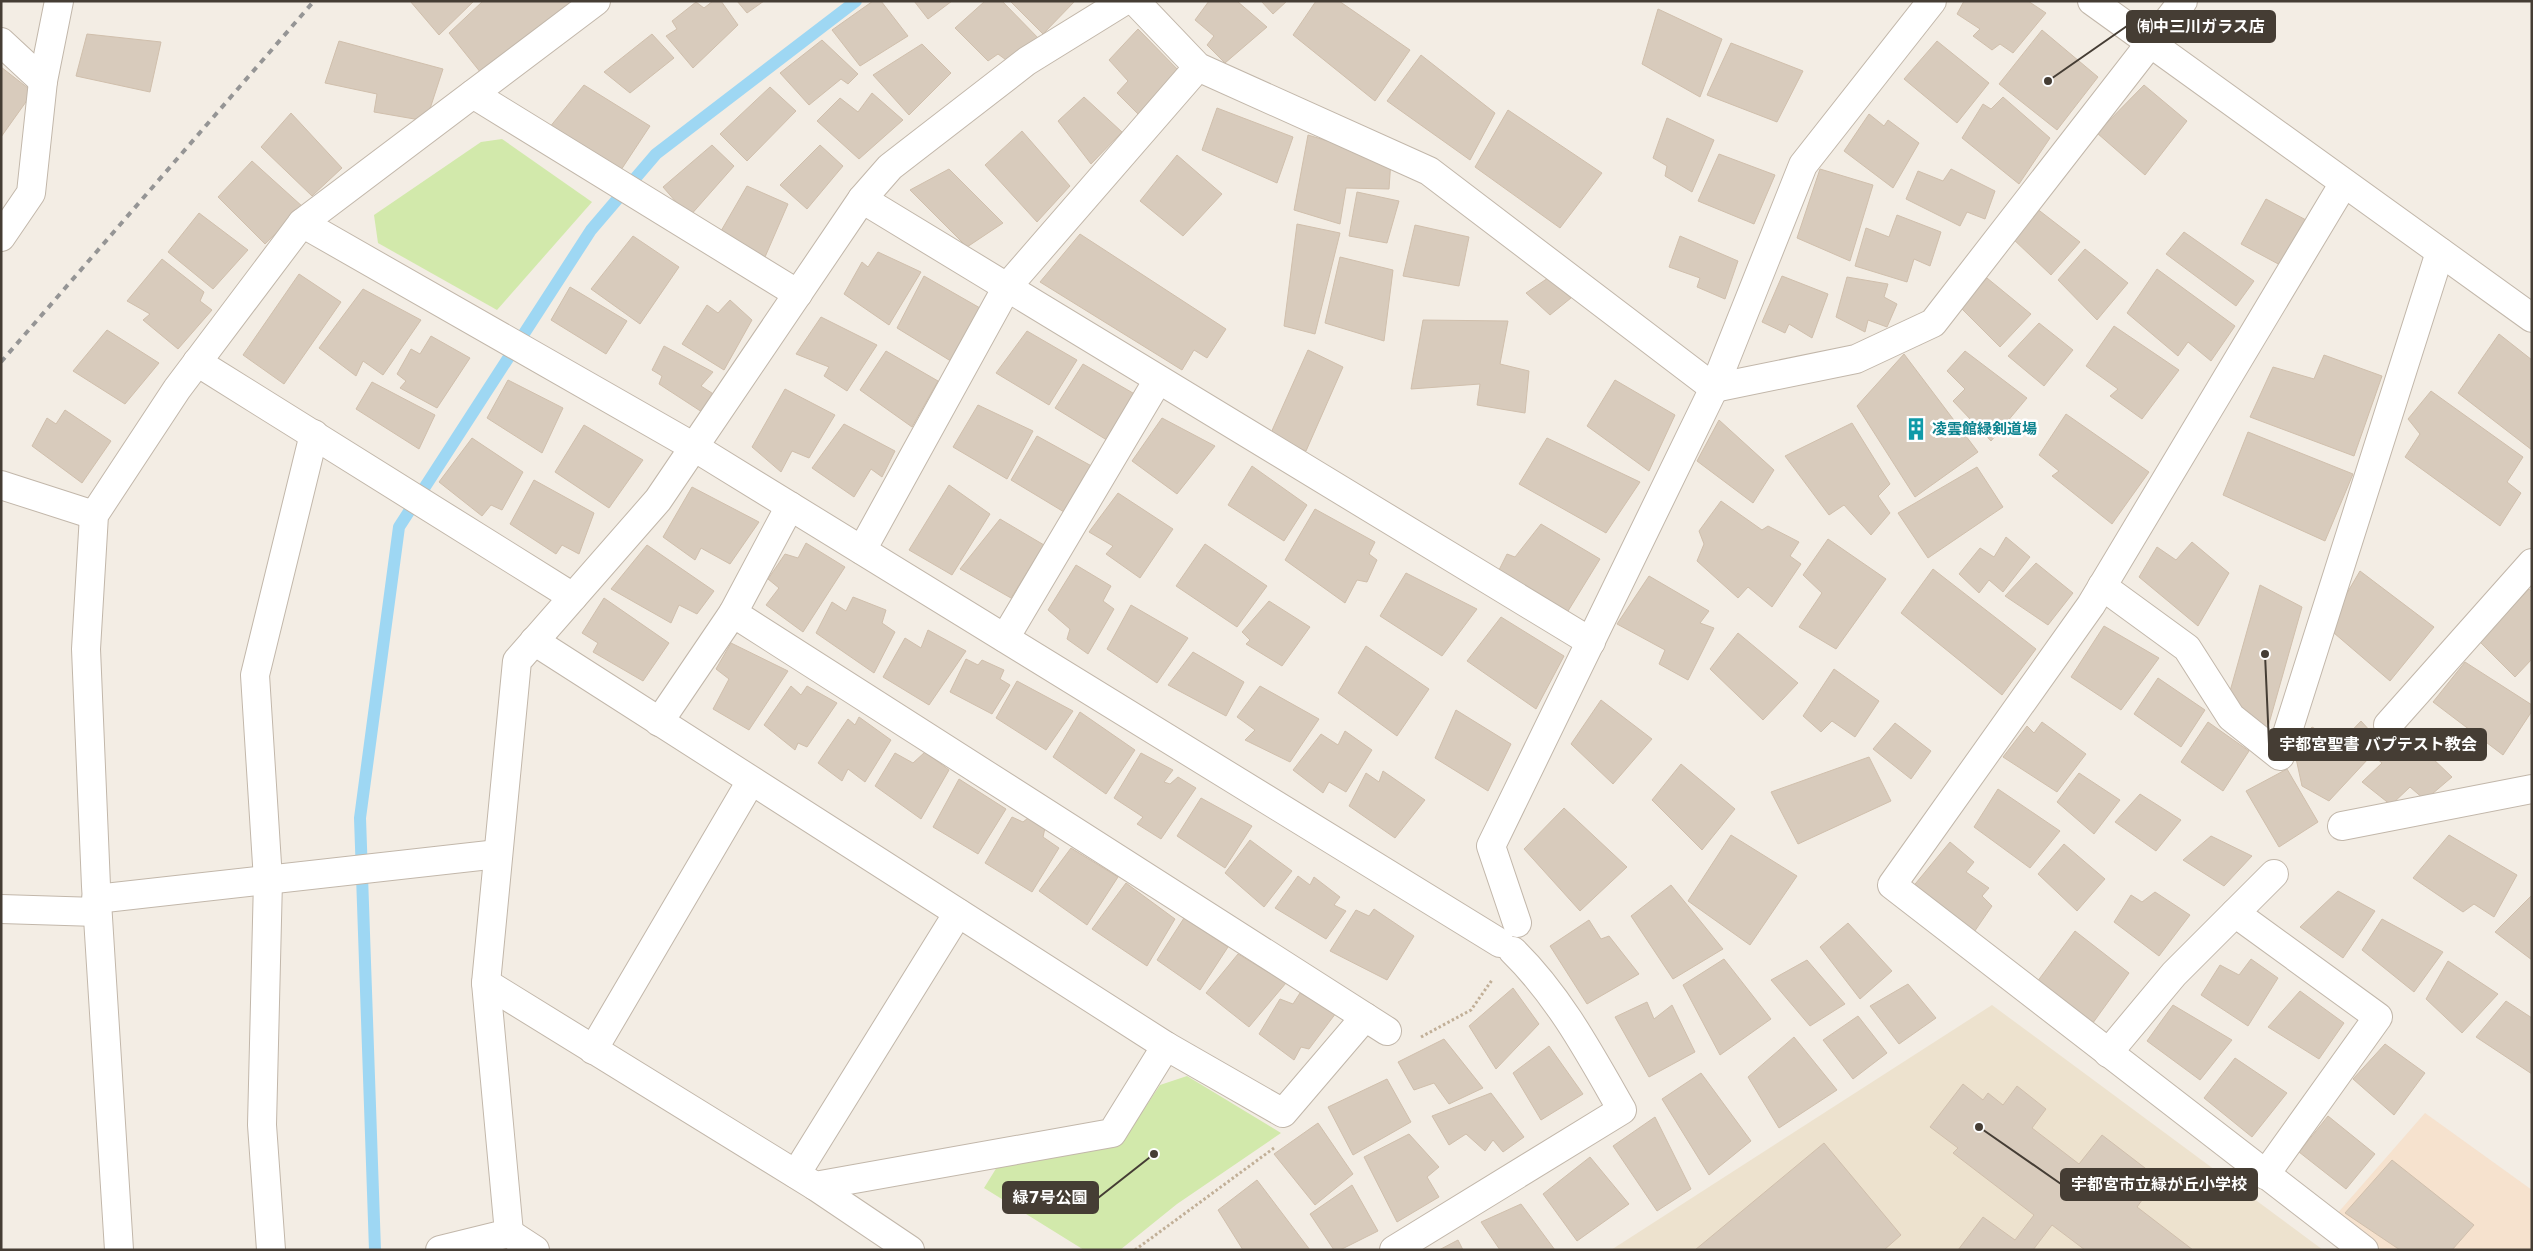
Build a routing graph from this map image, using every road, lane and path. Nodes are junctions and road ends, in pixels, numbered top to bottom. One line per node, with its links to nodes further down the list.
1 (59, 1): 11 (street)
2 (596, 1): 12 (street)
3 (1124, 1): 14 (street)
4 (1135, 1): 10 (street)
5 (1932, 1): 23 (street)
6 (2092, 1): 9 (street)
7 (2183, 1): 9 (street)
8 (1, 42): 11 (street)
9 (2151, 43): 13 (street); 23 (street)
10 (1198, 67): 18 (street); 23 (street)
11 (43, 81): 16 (street)
12 (473, 94): 15 (street); 19 (street)
13 (2344, 183): 17 (street); 31 (street)
14 (862, 200): 18 (street); 19 (street)
15 (302, 223): 21 (street); 25 (street)
16 (1, 236)
17 (2440, 252): 20 (street); 31 (street)
18 (1007, 287): 22 (street); 29 (street)
19 (798, 294): 25 (street)
20 (2532, 318)
21 (197, 362): 24 (street); 28 (street)
22 (1158, 380): 34 (street); 36 (street)
23 (1714, 388): 36 (street)
24 (314, 434): 32 (street); 44 (street)
25 (694, 447): 27 (street); 32 (street)
26 (1, 485): 28 (street)
27 (790, 506): 29 (street); 33 (street)
28 (94, 515): 45 (street)
29 (862, 550): 34 (street)
30 (2530, 568): 38 (street)
31 (2102, 586): 53 (street)
32 (573, 597): 35 (street)
33 (733, 613): 37 (street); 51 (street)
34 (1005, 638): 49 (street)
35 (534, 641): 37 (street); 42 (street)
36 (1591, 642): 49 (street)
37 (660, 722): 39 (street)
38 (2388, 725)
39 (751, 781): 47 (street); 52 (street)
40 (2532, 789): 41 (street)
41 (2342, 826)
42 (498, 854): 44 (street); 50 (street)
43 (2274, 874): 48 (street)
44 (268, 880): 45 (street); 58 (street)
45 (97, 905): 46 (street); 57 (street)
46 (1, 909)
47 (958, 913): 51 (street); 55 (street)
48 (2235, 913): 53 (street); 54 (street)
49 (1510, 939): 62 (street)
50 (486, 983): 52 (street); 56 (street)
51 (1166, 1046): 55 (street)
52 (593, 1050): 55 (street)
53 (2108, 1053): 54 (street)
54 (2266, 1175): 63 (street)
55 (806, 1180): 61 (street)
56 (509, 1233): 59 (street); 60 (street)
57 (119, 1250)
58 (271, 1250)
59 (440, 1250)
60 (535, 1250)
61 (910, 1250)
62 (1394, 1250)
63 (2364, 1250)

